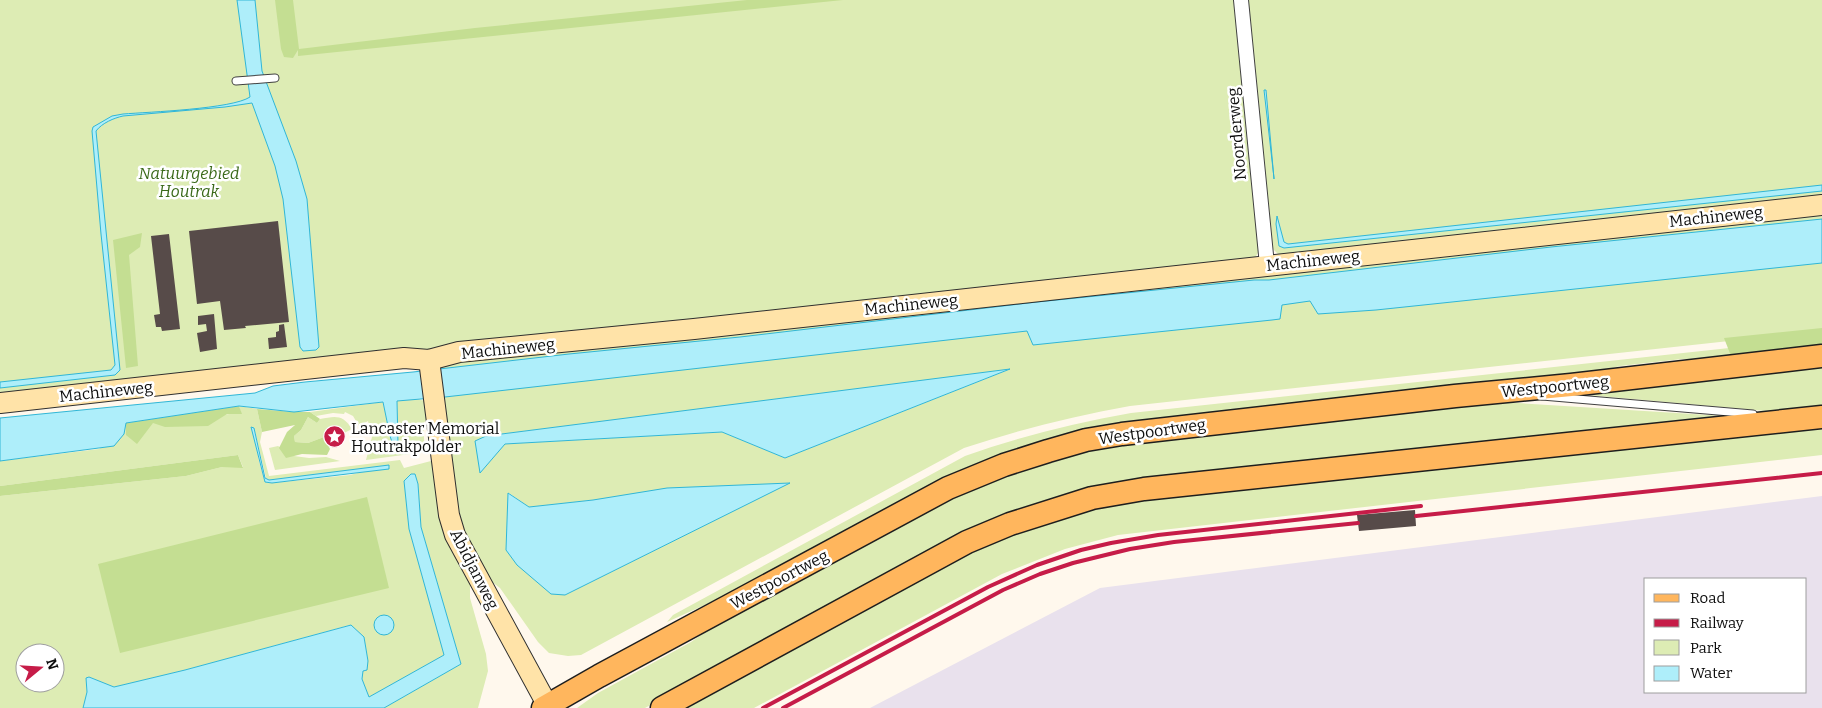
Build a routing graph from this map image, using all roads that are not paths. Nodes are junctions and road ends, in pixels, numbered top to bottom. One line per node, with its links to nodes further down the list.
1 (1241, 0): 5 (street, Noorderweg)
2 (274, 78): 3 (lane)
3 (236, 81)
4 (1822, 205): 5 (street, Machineweg)
5 (1267, 265): 7 (street, Machineweg)
6 (1822, 356): 8 (main road, Westpoortweg)
7 (430, 364): 9 (street, Machineweg); 12 (street, Abidjanweg)
8 (1518, 390): 11 (lane); 12 (main road, Westpoortweg)
9 (0, 403)
10 (1822, 416): 11 (main road)
11 (1783, 420): 13 (main road)
12 (546, 707)
13 (662, 708)

